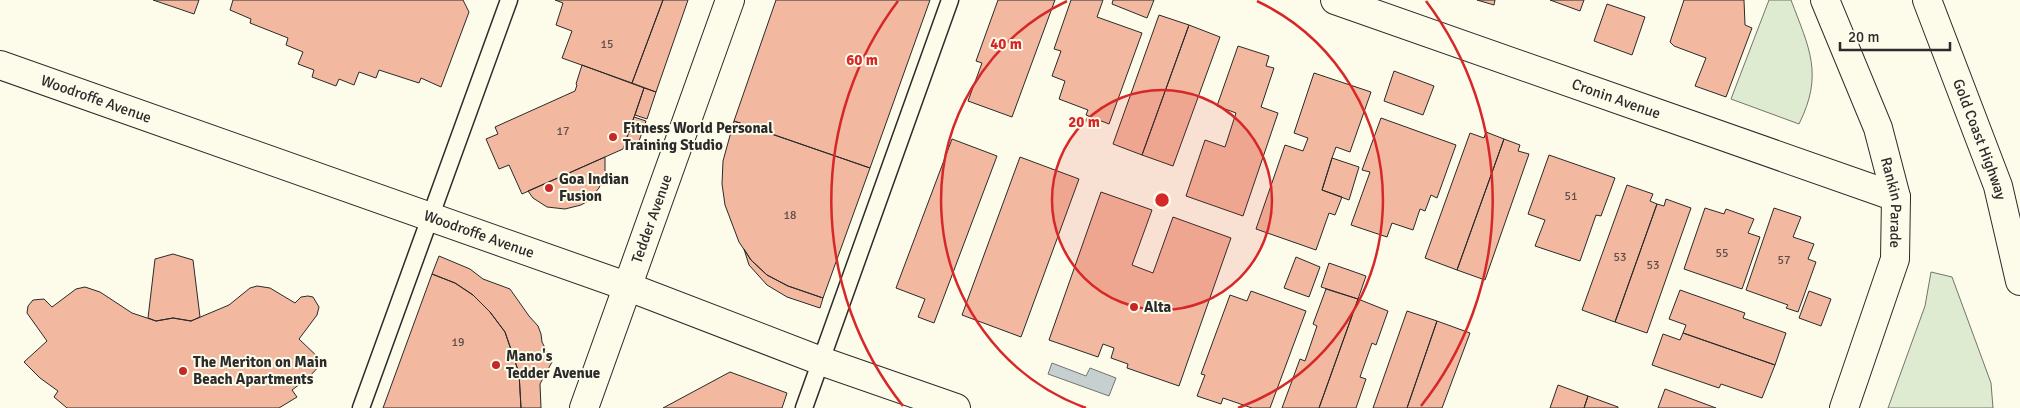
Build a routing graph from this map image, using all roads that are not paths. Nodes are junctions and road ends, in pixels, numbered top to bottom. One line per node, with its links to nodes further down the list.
1 (508, 0): 9 (lane)
2 (730, 0): 11 (main road, Tedder Avenue)
3 (950, 0): 12 (lane)
4 (1335, 0): 8 (main road, Cronin Avenue)
5 (1825, 0): 8 (main road, Rankin Parade)
6 (1927, 0): 10 (main road, Gold Coast Highway)
7 (0, 65): 9 (main road, Woodroffe Avenue)
8 (1896, 197): 17 (main road, Rankin Parade)
9 (430, 217): 11 (main road, Woodroffe Avenue); 13 (lane)
10 (2020, 281)
11 (626, 286): 12 (main road, Woodroffe Avenue); 14 (main road, Tedder Avenue)
12 (821, 361): 15 (lane); 16 (main road, Woodroffe Avenue)
13 (361, 408)
14 (584, 408)
15 (804, 408)
16 (956, 408)
17 (1844, 408)

